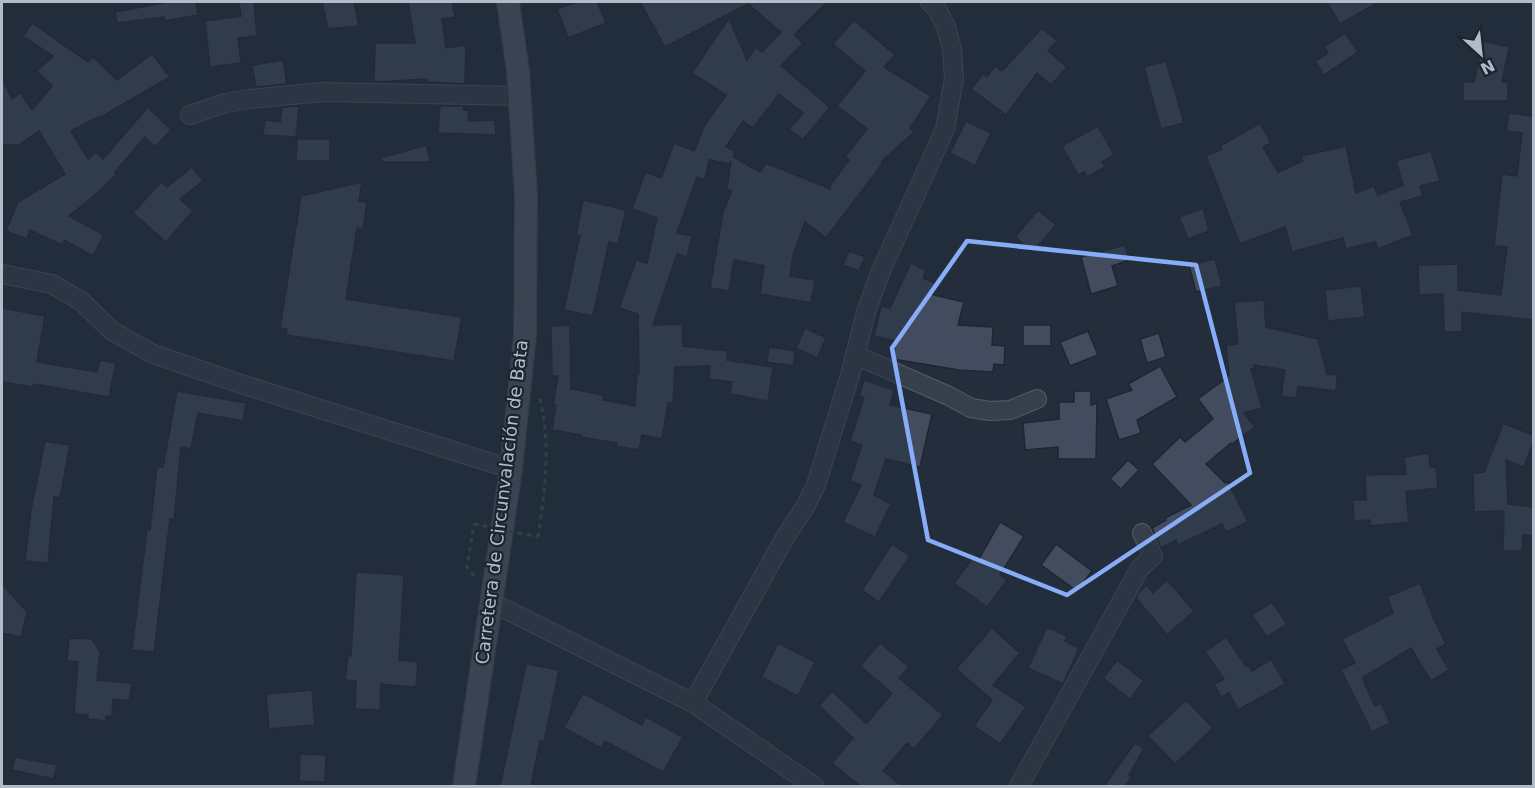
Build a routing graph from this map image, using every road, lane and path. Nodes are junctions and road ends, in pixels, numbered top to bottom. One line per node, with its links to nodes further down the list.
1 (508, 2): 3 (main road, Carretera de Circunvalación de Bata)
2 (930, 2): 6 (street)
3 (520, 96): 4 (street); 8 (main road, Carretera de Circunvalación de Bata)
4 (190, 115)
5 (2, 274): 8 (street)
6 (855, 355): 7 (street); 13 (street)
7 (1037, 399)
8 (511, 469): 12 (main road, Carretera de Circunvalación de Bata)
9 (546, 489): 11 (path, bridge)
10 (1142, 533): 16 (street)
11 (467, 567)
12 (491, 602): 13 (street); 14 (main road, Carretera de Circunvalación de Bata)
13 (693, 703): 15 (street)
14 (464, 786)
15 (814, 786)
16 (1019, 786)

